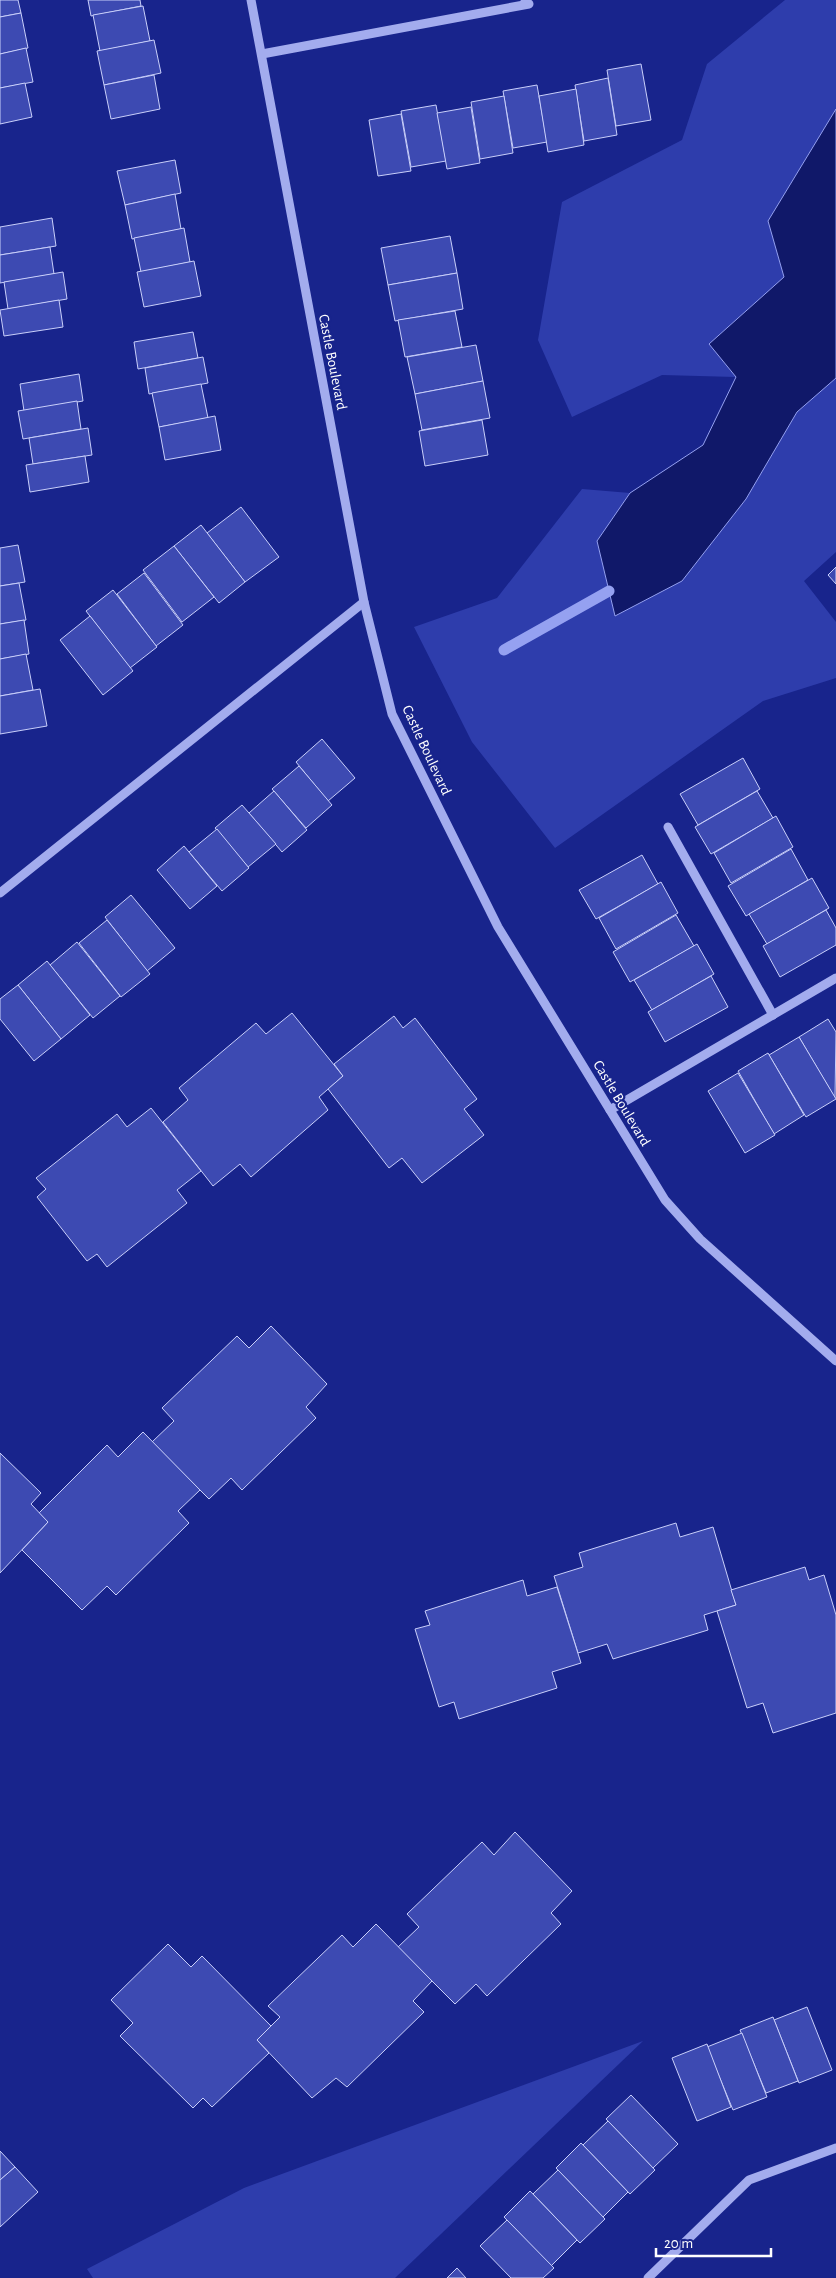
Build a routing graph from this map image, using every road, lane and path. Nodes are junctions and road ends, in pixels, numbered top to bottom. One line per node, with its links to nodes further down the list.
1 (252, 0): 3 (street, Castle Boulevard)
2 (525, 0): 3 (street)
3 (262, 54): 4 (street, Castle Boulevard)
4 (364, 602): 6 (street); 9 (street, Castle Boulevard)
5 (668, 827): 8 (street)
6 (0, 893)
7 (836, 978): 8 (street)
8 (773, 1015): 9 (street)
9 (610, 1110): 10 (street, Castle Boulevard)
10 (836, 1361)
11 (836, 2148): 12 (street)
12 (648, 2278)

